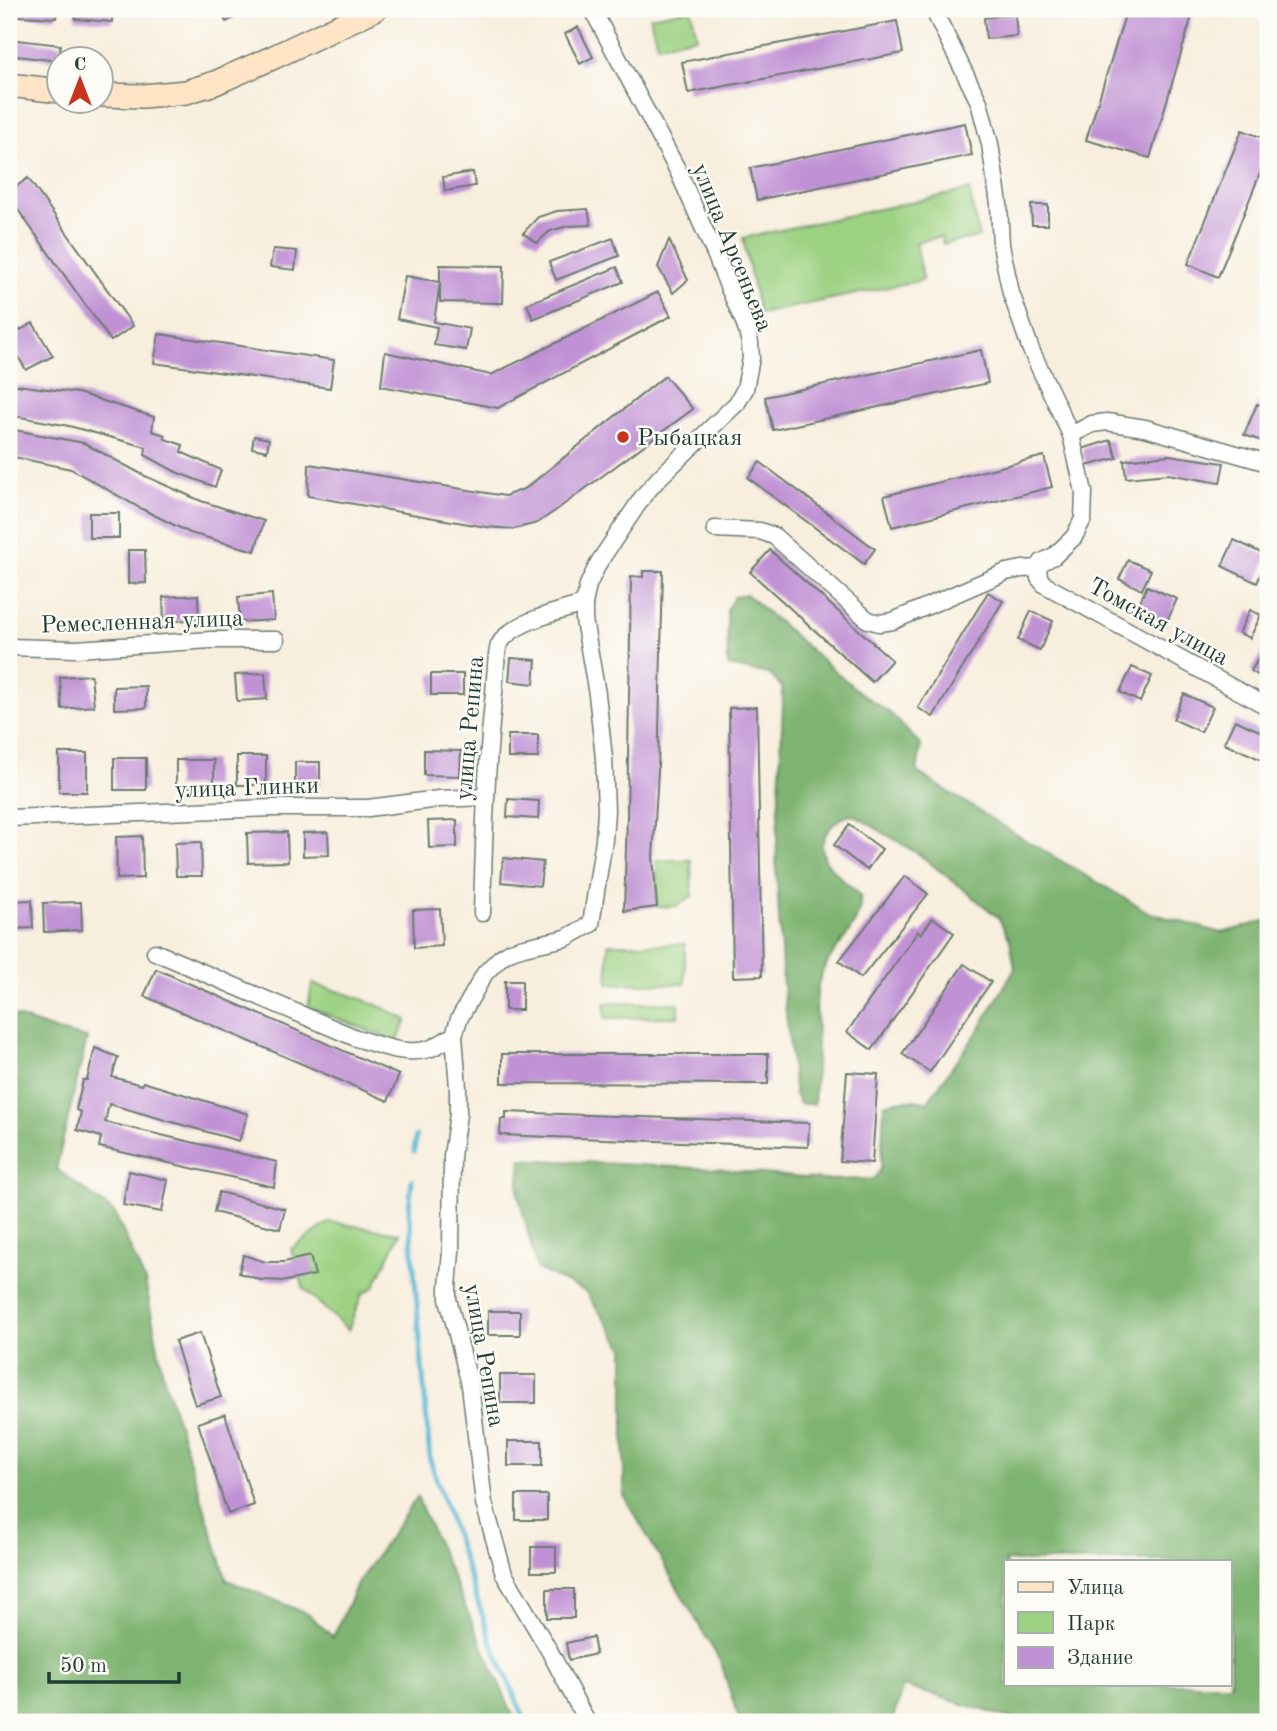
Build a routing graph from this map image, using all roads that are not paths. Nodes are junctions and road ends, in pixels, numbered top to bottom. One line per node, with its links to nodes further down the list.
1 (375, 9): 6 (main road)
2 (592, 9): 11 (street, улица Арсеньева)
3 (933, 9): 7 (street)
4 (9, 85): 5 (main road)
5 (46, 89)
6 (116, 95)
7 (1071, 435): 8 (street); 10 (street)
8 (1268, 463)
9 (715, 529): 10 (street)
10 (1038, 568): 14 (street, Томская улица)
11 (584, 604): 15 (street, улица Репина); 18 (street, улица Арсеньева)
12 (276, 640): 13 (street, Ремесленная улица)
13 (9, 647)
14 (1268, 707)
15 (485, 797): 16 (street, улица Глинки); 17 (street, улица Репина)
16 (9, 818)
17 (482, 912)
18 (591, 923): 20 (street, улица Репина)
19 (155, 951): 20 (street)
20 (454, 1035): 21 (street, улица Репина)
21 (587, 1722)

